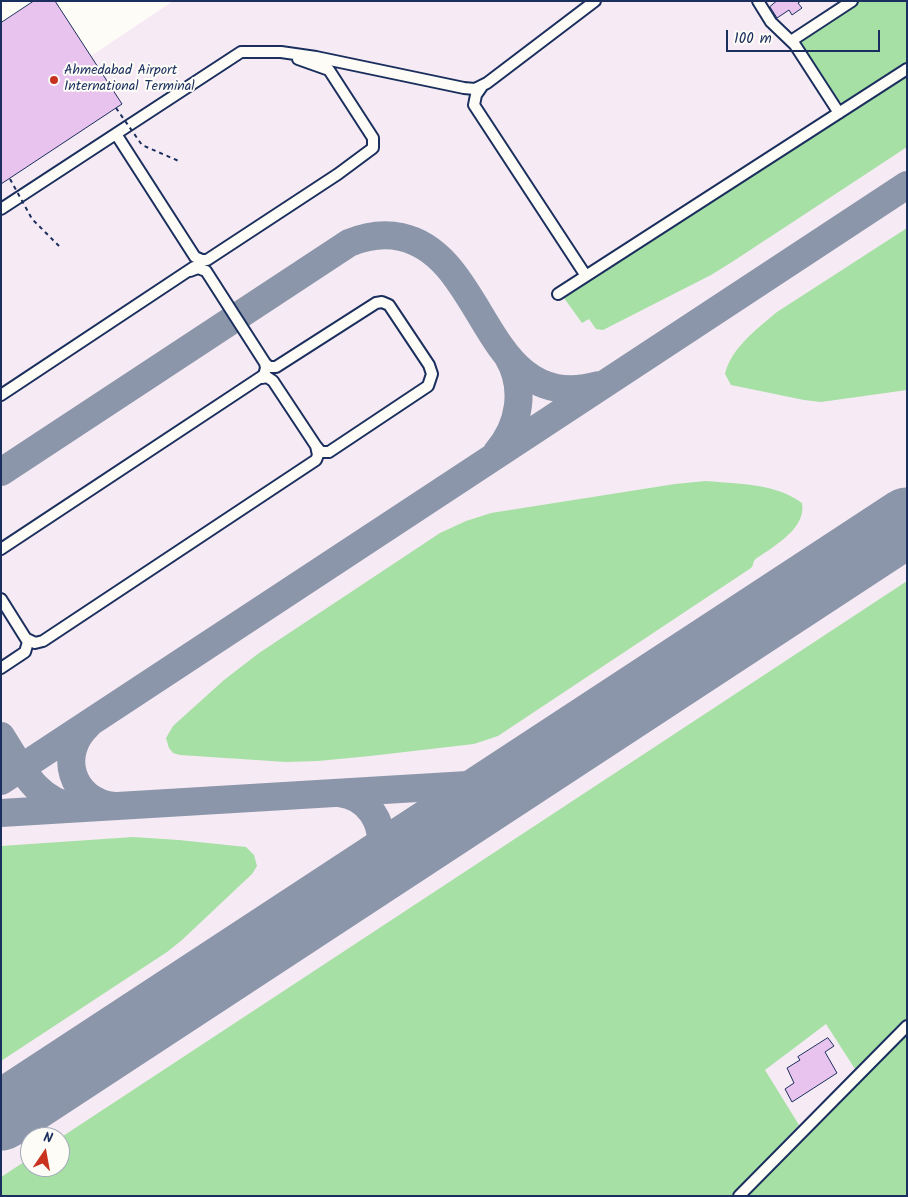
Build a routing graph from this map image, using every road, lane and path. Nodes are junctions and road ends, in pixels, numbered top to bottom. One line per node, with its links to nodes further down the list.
1 (595, 1): 7 (lane)
2 (758, 1): 4 (lane)
3 (852, 1): 4 (lane)
4 (791, 41): 9 (lane)
5 (281, 52): 7 (lane); 10 (lane); 16 (lane)
6 (907, 69): 9 (lane)
7 (485, 84): 19 (lane)
8 (116, 108): 11 (path, bridge)
9 (839, 113): 19 (lane)
10 (116, 134): 13 (lane); 15 (lane)
11 (182, 162)
12 (10, 179): 14 (path, bridge)
13 (1, 209)
14 (59, 246)
15 (196, 257): 16 (lane); 18 (lane)
16 (210, 258): 17 (lane)
17 (206, 270): 18 (lane); 21 (lane)
18 (190, 271): 25 (lane)
19 (586, 276): 20 (lane)
20 (558, 294)
21 (265, 363): 22 (lane); 23 (lane)
22 (277, 367): 24 (lane); 26 (lane)
23 (262, 378): 24 (lane); 27 (lane)
24 (273, 381): 26 (lane)
25 (1, 395)
26 (316, 446): 29 (lane)
27 (1, 548)
28 (1, 599): 29 (lane)
29 (27, 638): 30 (lane)
30 (1, 668)
31 (907, 1026): 32 (lane)
32 (739, 1196)

